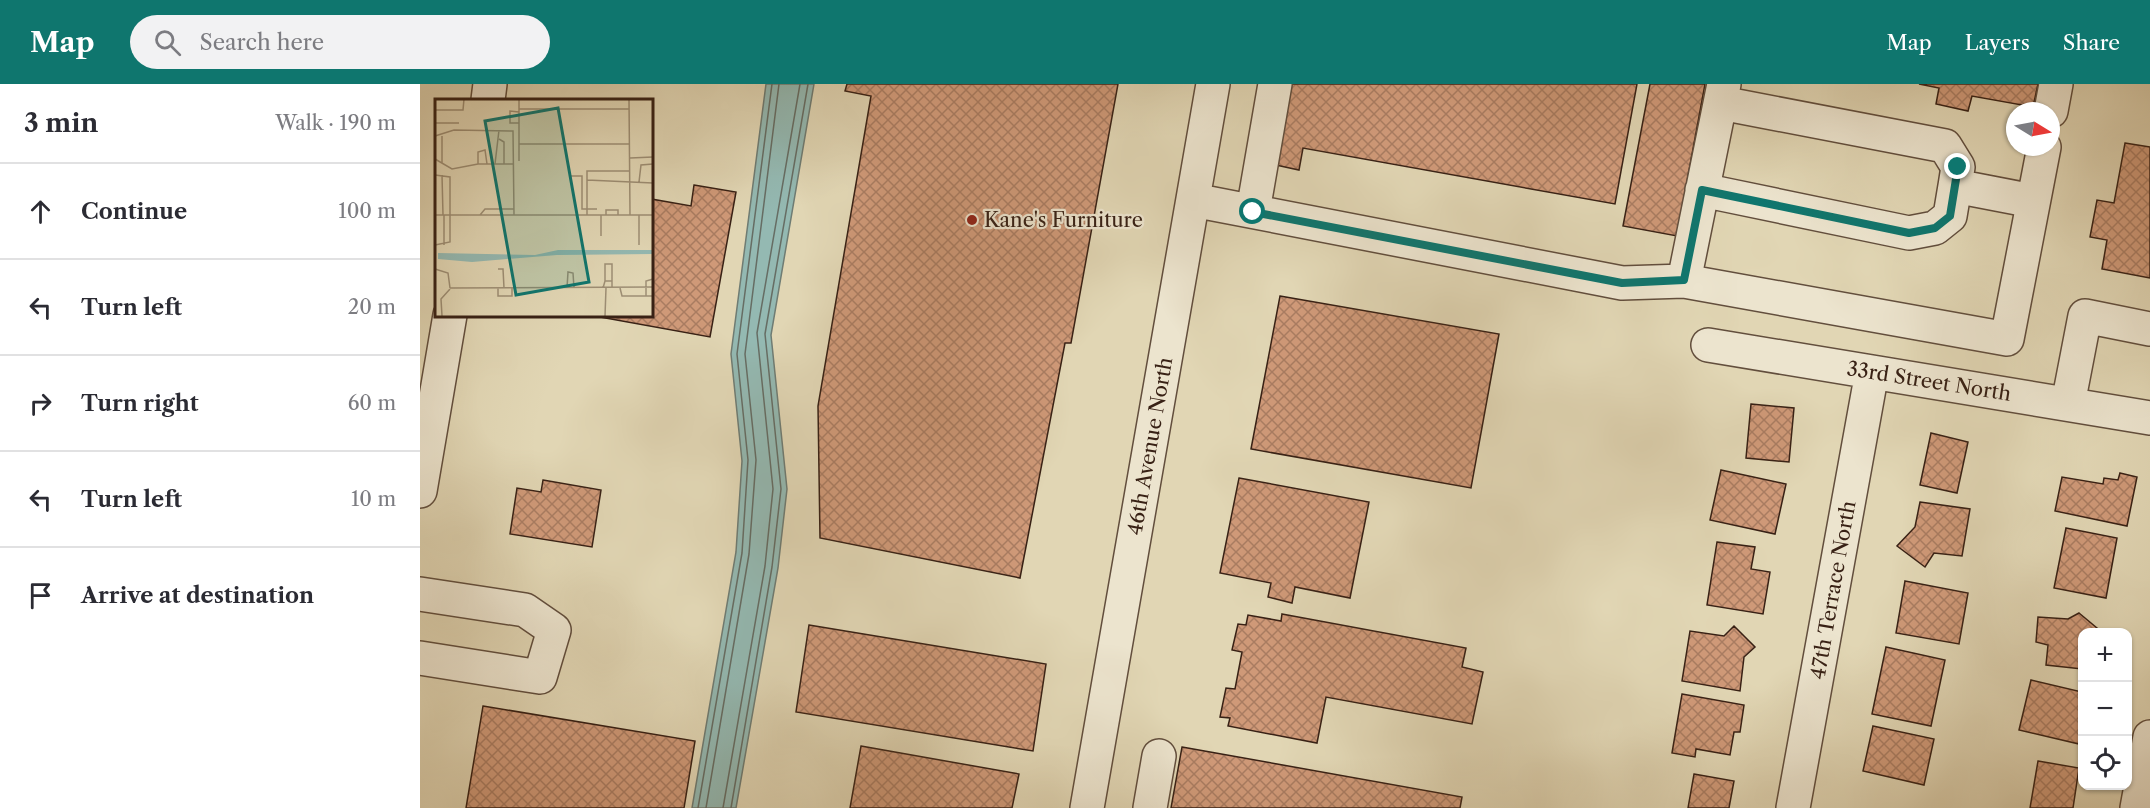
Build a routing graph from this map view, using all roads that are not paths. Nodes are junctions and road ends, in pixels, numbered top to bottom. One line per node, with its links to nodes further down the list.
1 (490, 84): 6 (street)
2 (1213, 84): 11 (street, 46th Avenue North)
3 (1275, 84): 13 (street)
4 (2056, 84): 7 (street)
5 (1722, 94): 9 (street); 10 (street)
6 (488, 99)
7 (2053, 102)
8 (2042, 156): 12 (street)
9 (1955, 186): 10 (street); 12 (street)
10 (1702, 190): 14 (street)
11 (1193, 200): 13 (street); 26 (street, 46th Avenue North)
12 (2033, 201): 14 (street)
13 (1253, 212): 14 (street)
14 (1684, 280)
15 (450, 316): 21 (street)
16 (2150, 328): 19 (street)
17 (1708, 345): 18 (street, 33rd Street North)
18 (1872, 372): 19 (street, 33rd Street North); 28 (street, 47th Terrace North)
19 (2068, 404): 20 (street, 33rd Street North)
20 (2150, 418)
21 (420, 492)
22 (420, 594): 23 (street)
23 (420, 658)
24 (2150, 737): 29 (street)
25 (1159, 756): 27 (street)
26 (1087, 808)
27 (1150, 808)
28 (1793, 808)
29 (2137, 808)

